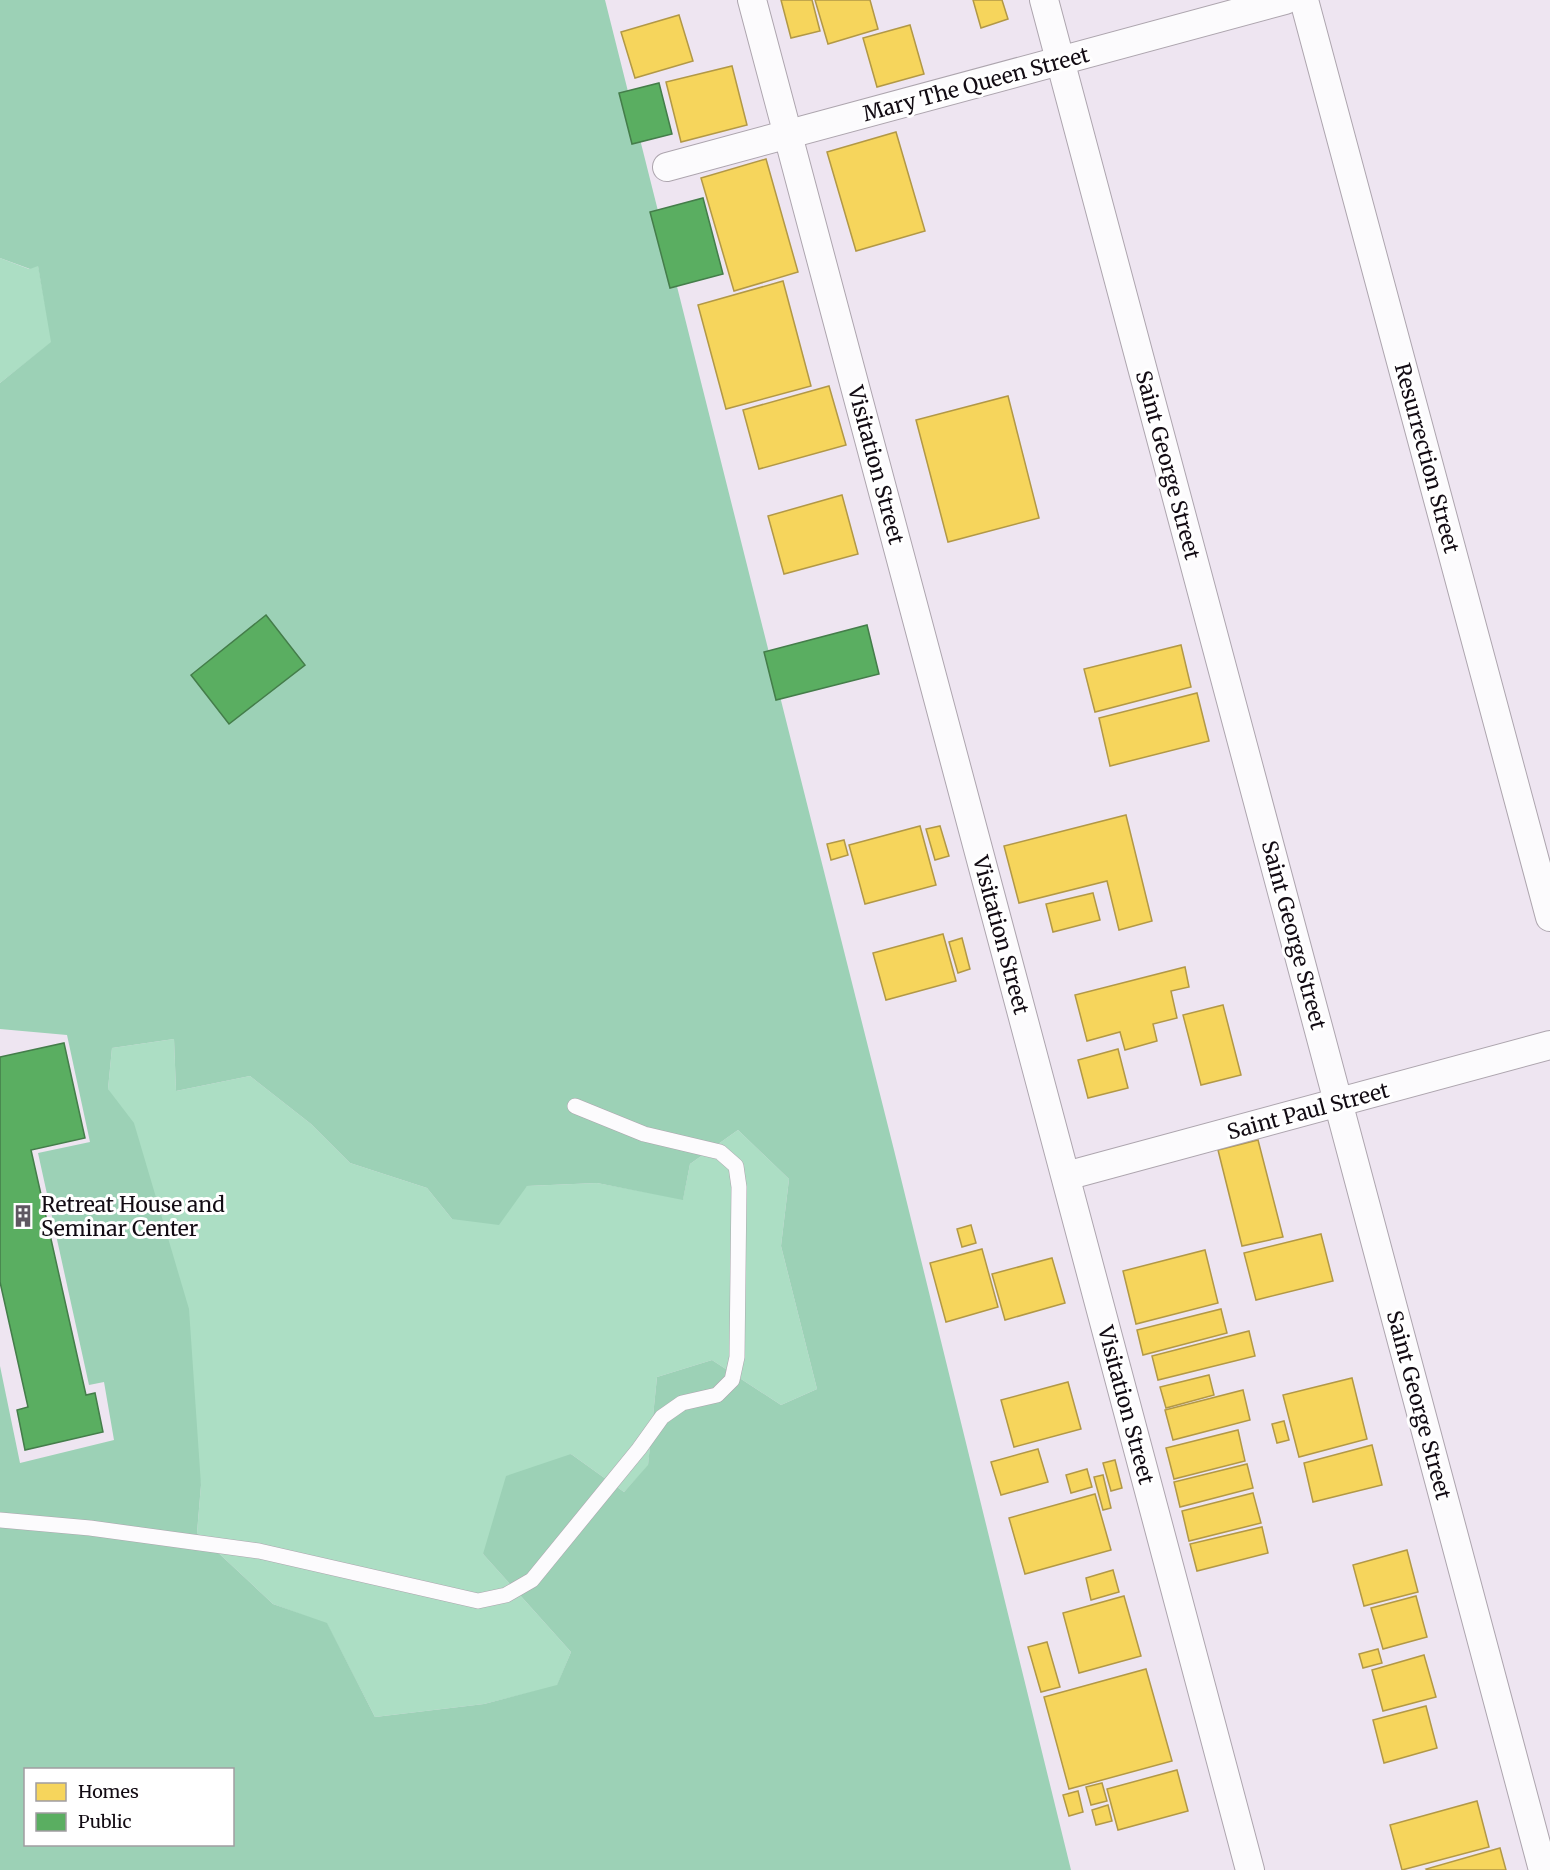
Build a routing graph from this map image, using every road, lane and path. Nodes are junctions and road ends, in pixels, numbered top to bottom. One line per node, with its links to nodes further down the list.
1 (752, 0): 6 (street, Visitation Street)
2 (1044, 0): 5 (street, Saint George Street)
3 (1285, 0): 5 (street, Mary The Queen Street)
4 (1304, 0): 8 (street, Resurrection Street)
5 (1060, 61): 6 (street, Mary The Queen Street); 10 (street, Saint George Street)
6 (788, 134): 7 (street, Mary The Queen Street); 12 (street, Visitation Street)
7 (668, 167)
8 (1550, 917)
9 (1550, 1045): 10 (street, Saint Paul Street)
10 (1338, 1102): 12 (street, Saint Paul Street); 15 (street, Saint George Street)
11 (575, 1106): 13 (lane)
12 (1066, 1176): 14 (street, Visitation Street)
13 (0, 1520)
14 (1250, 1870)
15 (1543, 1870)

